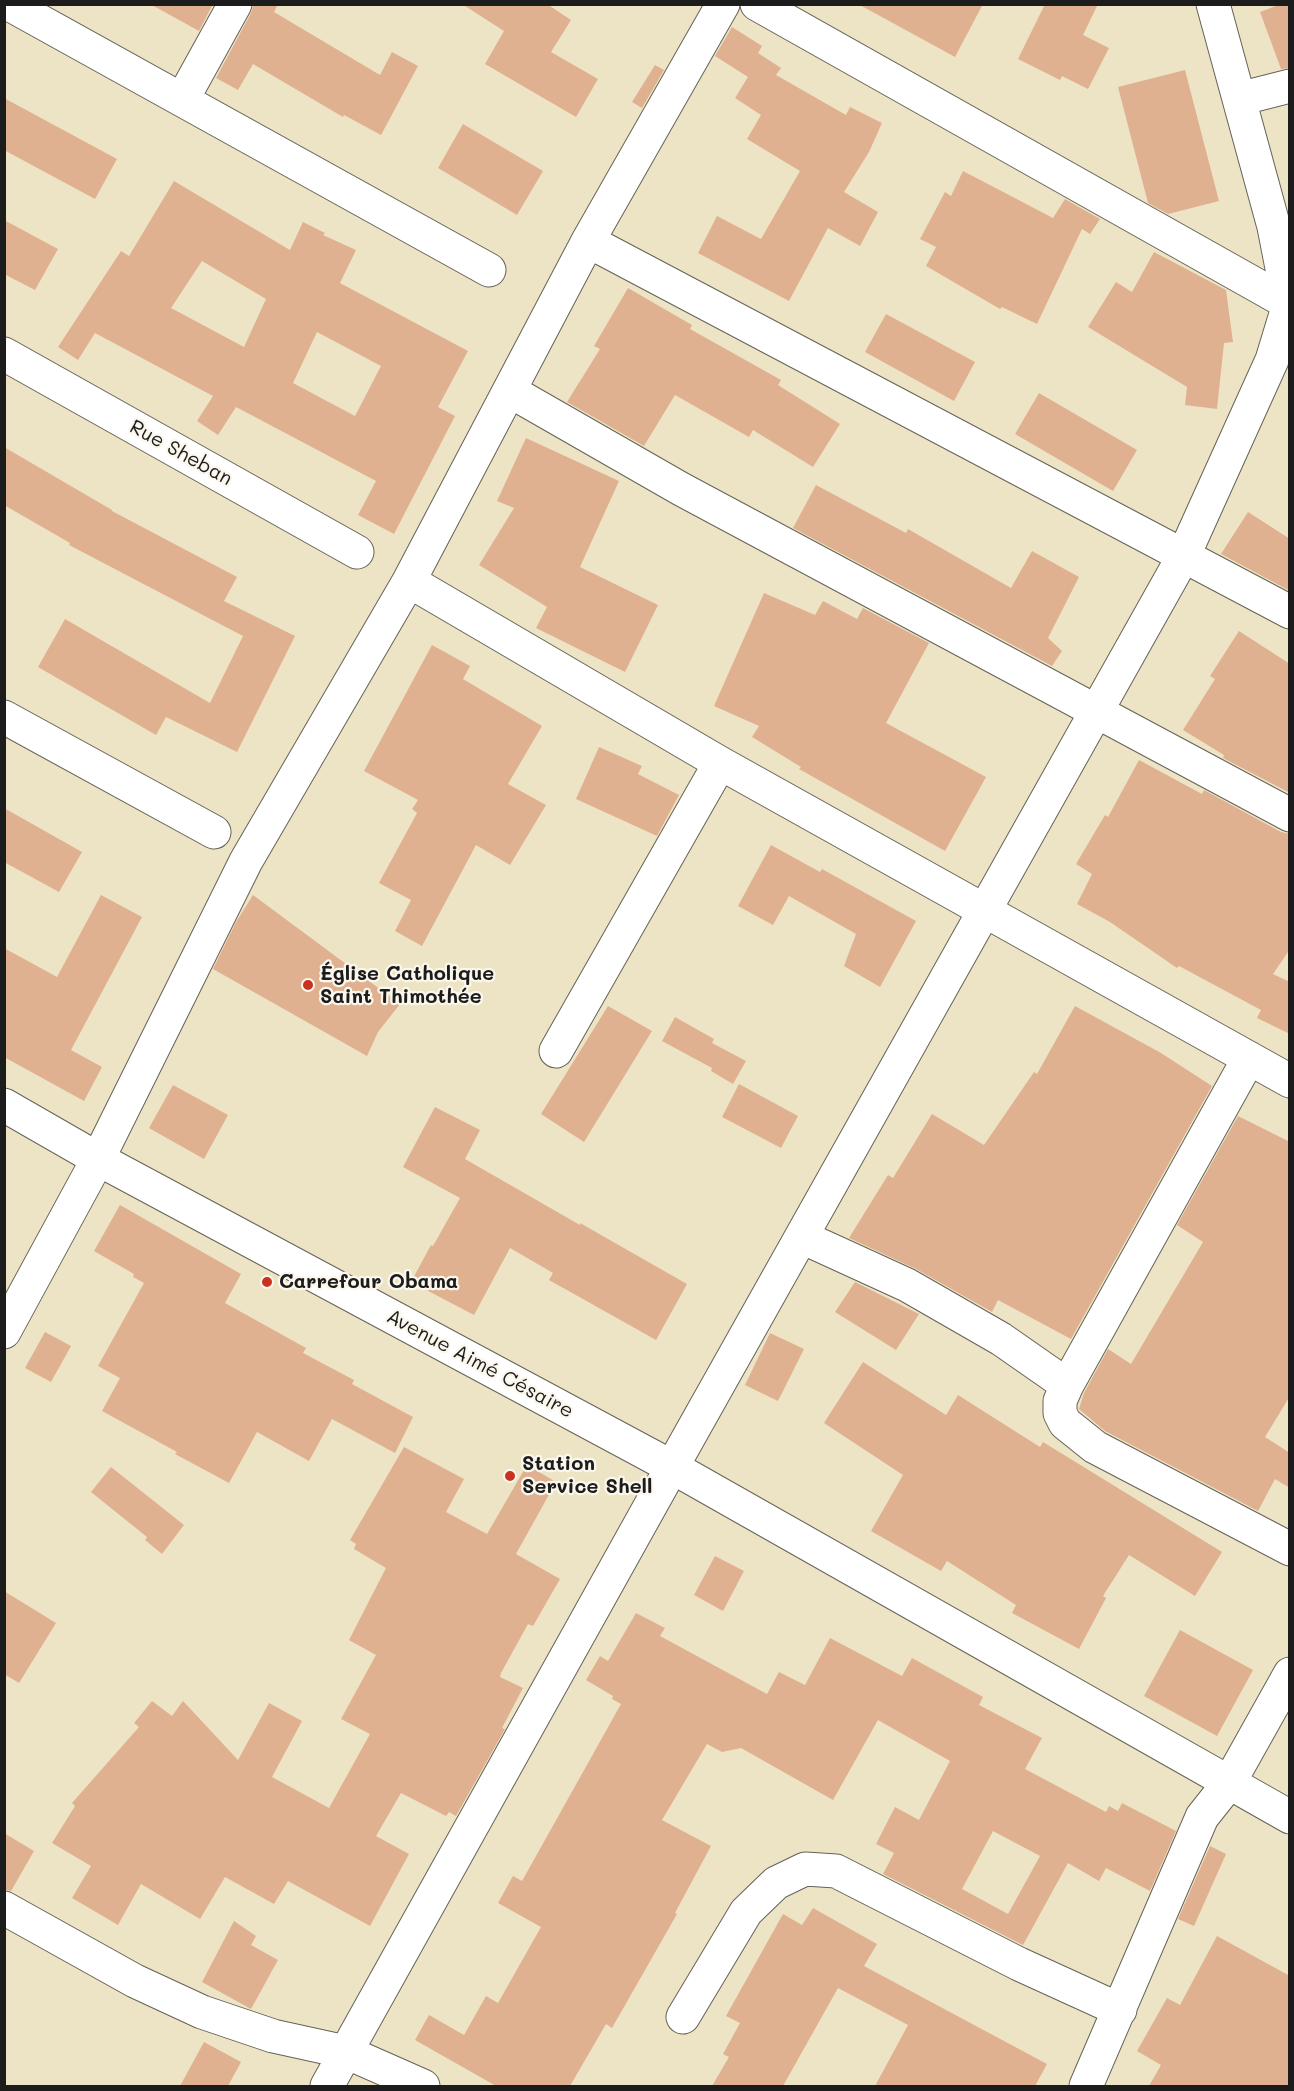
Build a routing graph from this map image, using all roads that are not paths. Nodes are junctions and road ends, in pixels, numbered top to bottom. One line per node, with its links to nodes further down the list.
1 (9, 4): 8 (street)
2 (235, 4): 8 (street)
3 (723, 4): 9 (street)
4 (757, 4): 11 (street)
5 (1213, 4): 7 (street)
6 (1290, 86): 7 (street)
7 (1239, 99): 11 (street)
8 (182, 100): 10 (street)
9 (588, 241): 13 (street); 15 (street)
10 (489, 270)
11 (1289, 304): 15 (street)
12 (4, 354): 14 (street, Rue Sheban)
13 (510, 391): 16 (street); 18 (street)
14 (357, 552)
15 (1183, 557): 17 (street); 18 (street)
16 (409, 581): 20 (street); 28 (street)
17 (1290, 612)
18 (1096, 713): 21 (street); 23 (street)
19 (4, 717): 22 (street)
20 (720, 763): 23 (street); 24 (street)
21 (1290, 815)
22 (214, 832)
23 (984, 910): 25 (street); 29 (street)
24 (556, 1051)
25 (1249, 1058): 26 (street); 31 (street)
26 (1290, 1081)
27 (4, 1106): 28 (street, Avenue Aimé Césaire)
28 (98, 1158): 30 (street); 32 (street, Avenue Aimé Césaire)
29 (802, 1237): 31 (street); 32 (street)
30 (4, 1332)
31 (1067, 1385): 33 (street)
32 (672, 1467): 35 (street, Avenue Aimé Césaire); 40 (street)
33 (1290, 1550)
34 (1290, 1674): 35 (street)
35 (1229, 1783): 36 (street, Avenue Aimé Césaire); 38 (street)
36 (1290, 1817)
37 (4, 1908): 40 (street)
38 (1120, 2010): 39 (street); 43 (street)
39 (683, 2017)
40 (346, 2052): 41 (street); 42 (street)
41 (327, 2086)
42 (423, 2086)
43 (1086, 2086)

